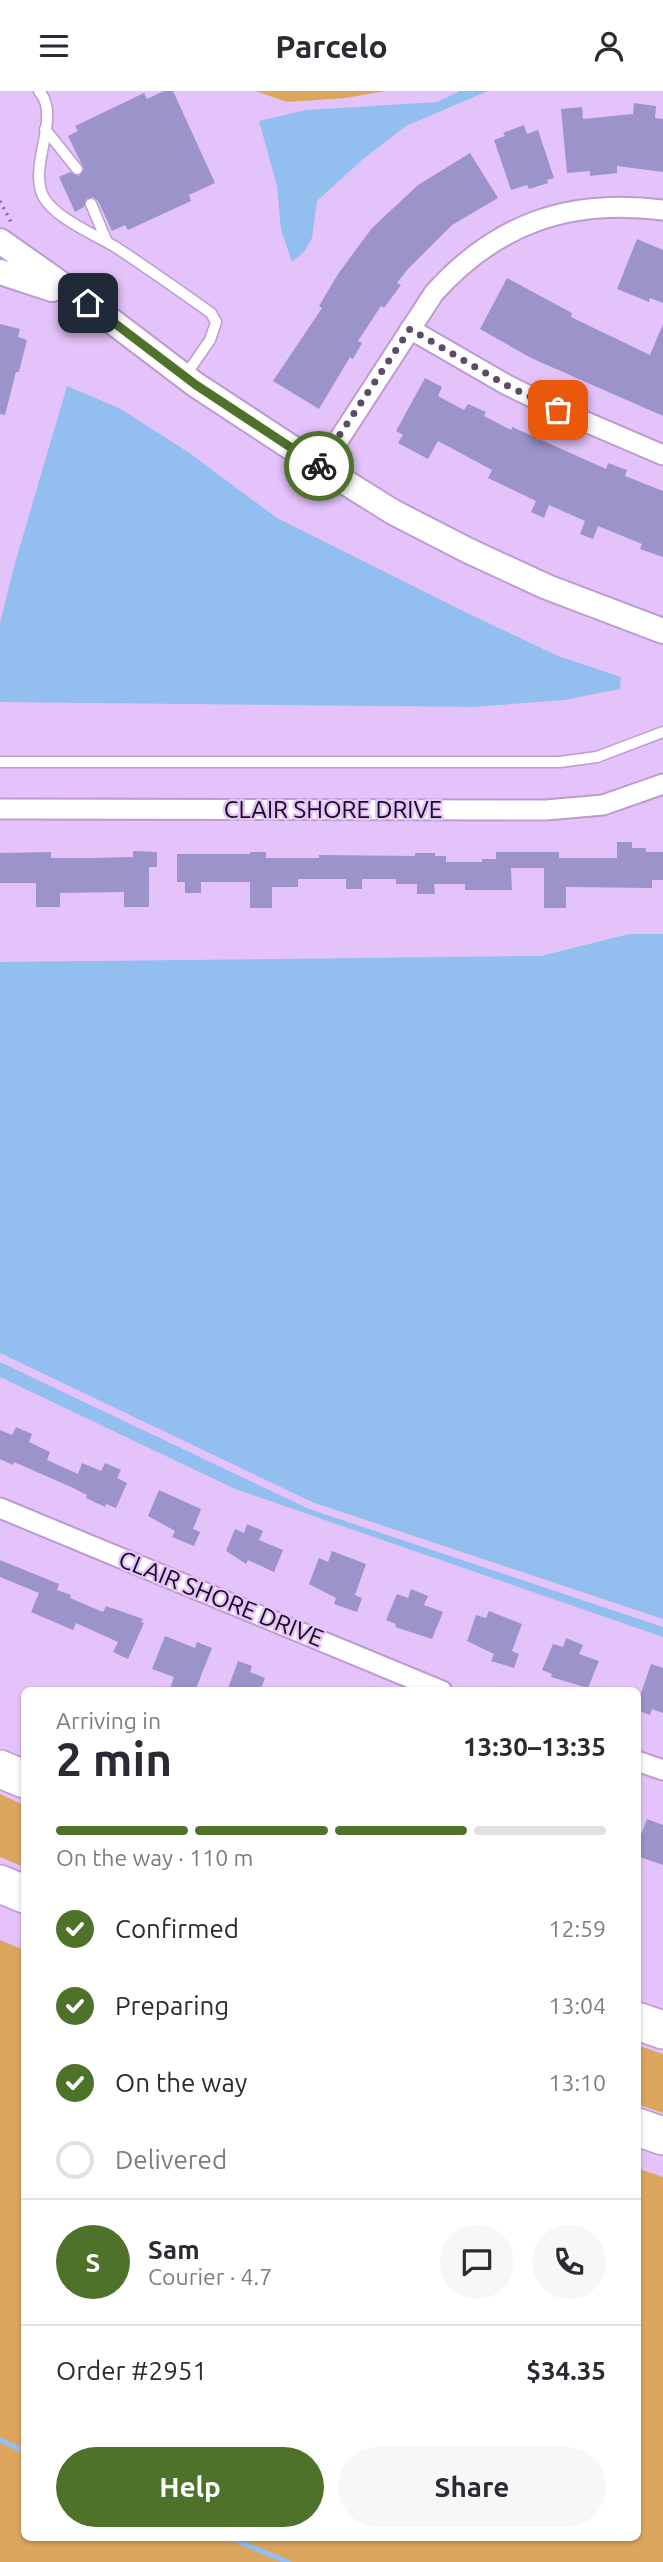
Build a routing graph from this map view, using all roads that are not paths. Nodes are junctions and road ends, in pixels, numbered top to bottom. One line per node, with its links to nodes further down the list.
1 (39, 91): 2 (lane)
2 (45, 129): 3 (lane); 7 (lane)
3 (77, 169)
4 (91, 204): 7 (lane)
5 (663, 210): 10 (street)
6 (7, 233): 9 (street)
7 (107, 242): 11 (lane)
8 (0, 272): 9 (street)
9 (88, 303): 11 (street)
10 (410, 329): 12 (street); 13 (street)
11 (185, 376): 13 (street)
12 (663, 455)
13 (321, 467): 14 (street)
14 (663, 631)
15 (663, 732): 16 (lane)
16 (0, 762)
17 (663, 784): 18 (street, CLAIR SHORE DRIVE)
18 (0, 809)
19 (0, 1508): 20 (street, CLAIR SHORE DRIVE)
20 (432, 1687)
21 (641, 1762): 23 (street)
22 (0, 1769): 24 (highway)
23 (663, 1769)
24 (21, 1778)
25 (0, 1884): 26 (highway)
26 (21, 1893)
27 (641, 2022): 28 (highway)
28 (663, 2030)
29 (641, 2128): 30 (highway)
30 (663, 2136)

